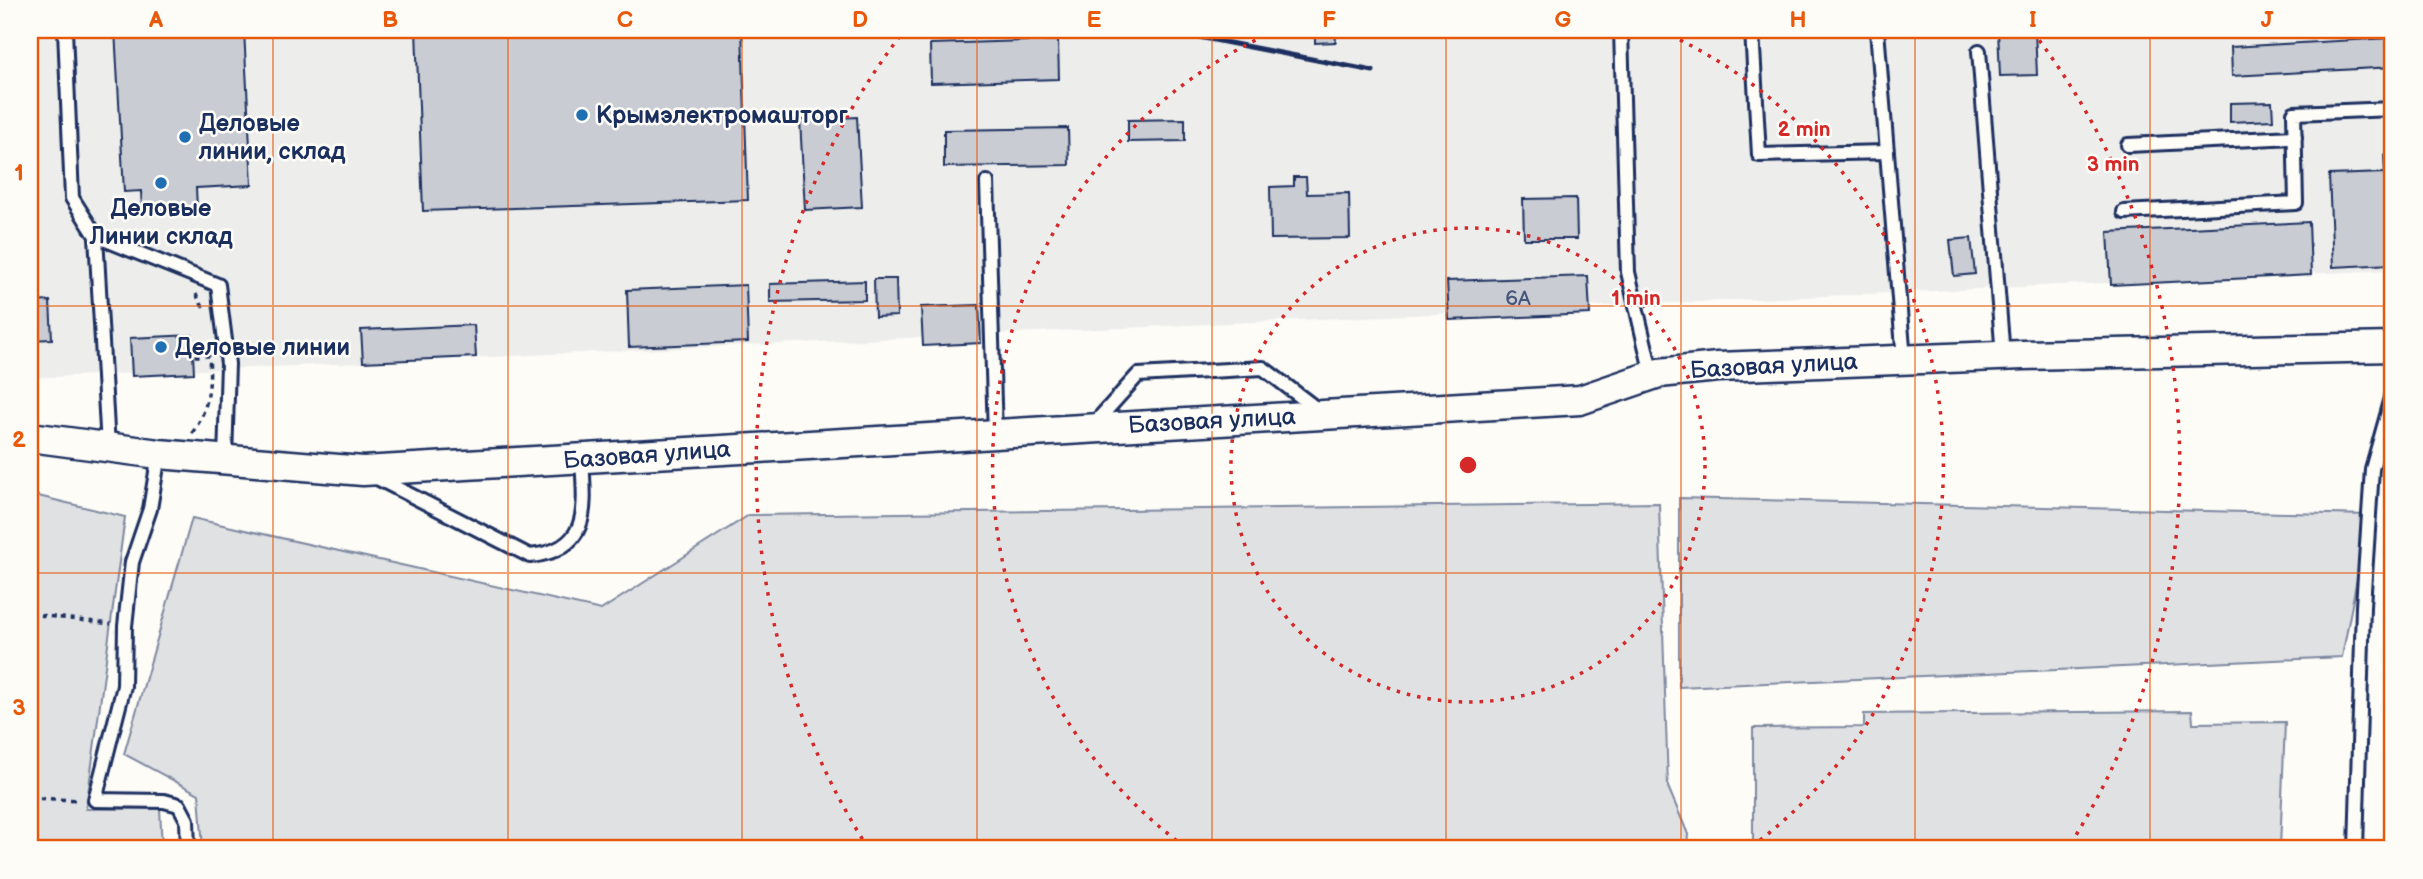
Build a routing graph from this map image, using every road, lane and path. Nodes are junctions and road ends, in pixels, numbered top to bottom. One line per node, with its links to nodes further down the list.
1 (65, 30): 12 (lane)
2 (1621, 30): 21 (lane)
3 (1752, 30): 9 (lane)
4 (1877, 30): 9 (lane)
5 (1979, 51): 19 (lane)
6 (2393, 109): 7 (lane)
7 (2295, 137): 8 (lane); 11 (lane)
8 (2128, 145)
9 (1887, 152): 20 (lane)
10 (987, 181): 25 (lane)
11 (2124, 212)
12 (96, 236): 27 (lane); 29 (lane)
13 (191, 288): 14 (path)
14 (206, 318)
15 (209, 346): 18 (path)
16 (2393, 347): 19 (street, Базовая улица)
17 (193, 356): 18 (path)
18 (209, 356): 28 (path)
19 (2003, 356): 20 (street, Базовая улица)
20 (1904, 360): 21 (street, Базовая улица)
21 (1652, 376): 23 (street, Базовая улица)
22 (2393, 394): 37 (lane)
23 (1324, 414): 24 (street, Базовая улица); 24 (lane)
24 (1091, 428): 25 (street, Базовая улица)
25 (995, 433): 30 (street, Базовая улица)
26 (30, 437): 27 (street, Базовая улица)
27 (108, 448): 28 (street, Базовая улица)
28 (163, 454): 29 (street, Базовая улица); 33 (lane)
29 (225, 459): 31 (street, Базовая улица)
30 (582, 460): 31 (street, Базовая улица); 31 (lane)
31 (363, 471)
32 (30, 614): 33 (path)
33 (125, 625): 35 (lane)
34 (30, 798): 35 (path)
35 (94, 800): 36 (lane)
36 (188, 849)
37 (2356, 849)

